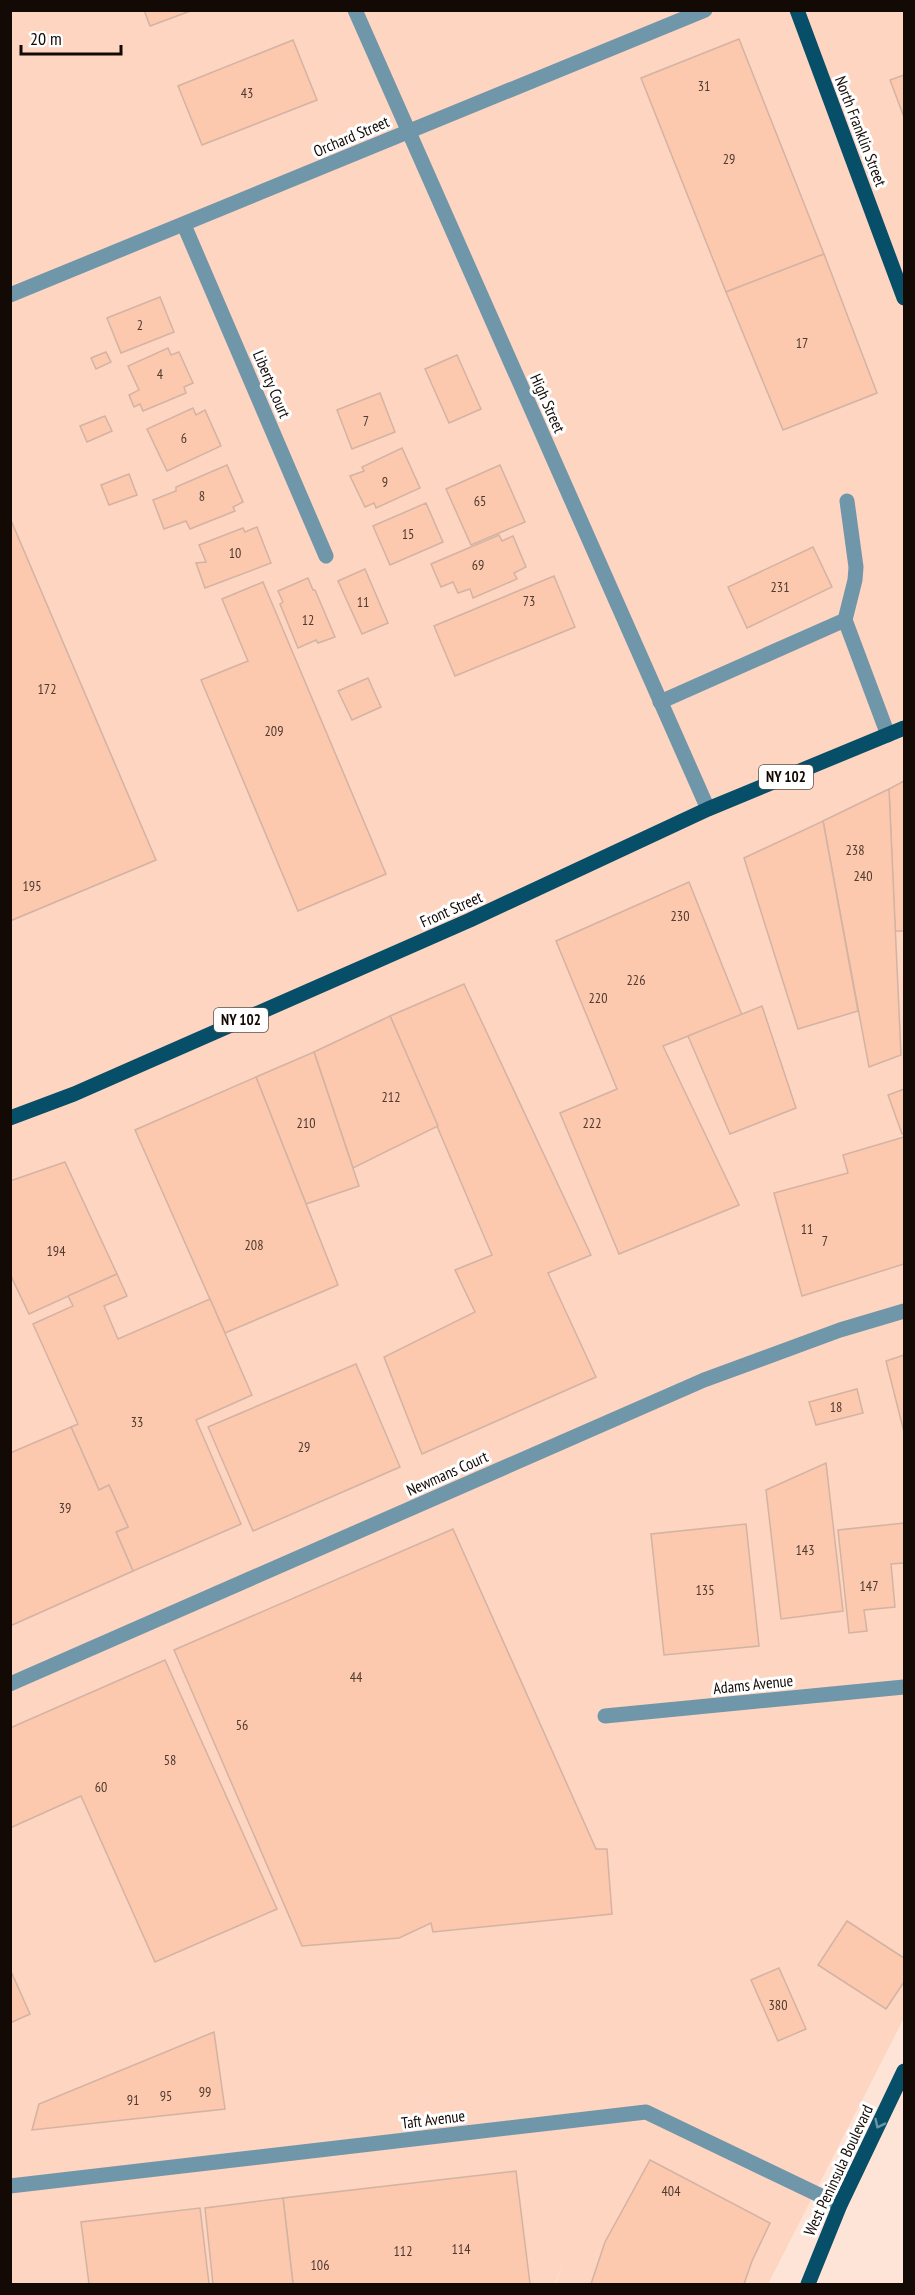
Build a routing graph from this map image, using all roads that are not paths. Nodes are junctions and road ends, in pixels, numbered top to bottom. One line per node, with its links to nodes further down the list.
1 (355, 10): 4 (street, High Street)
2 (705, 10): 4 (street, Orchard Street)
3 (797, 10): 7 (main road, North Franklin Street)
4 (409, 132): 5 (street, Orchard Street); 11 (street, High Street)
5 (184, 225): 6 (street, Orchard Street); 9 (street, Liberty Court)
6 (10, 295)
7 (904, 298)
8 (847, 501): 10 (street)
9 (326, 556)
10 (845, 620): 11 (street); 13 (street)
11 (660, 702): 14 (street, High Street)
12 (904, 728): 13 (main road, Front Street / NY 102)
13 (888, 735): 14 (main road, Front Street / NY 102)
14 (708, 809): 15 (main road, Front Street / NY 102)
15 (10, 1118)
16 (904, 1311): 17 (street, Newmans Court)
17 (10, 1684)
18 (904, 1687): 19 (street, Adams Avenue)
19 (605, 1716)
20 (904, 2071): 22 (main road, West Peninsula Boulevard, one-way to 22)
21 (10, 2186): 22 (street, Taft Avenue)
22 (840, 2205): 23 (main road, West Peninsula Boulevard)
23 (808, 2284)

